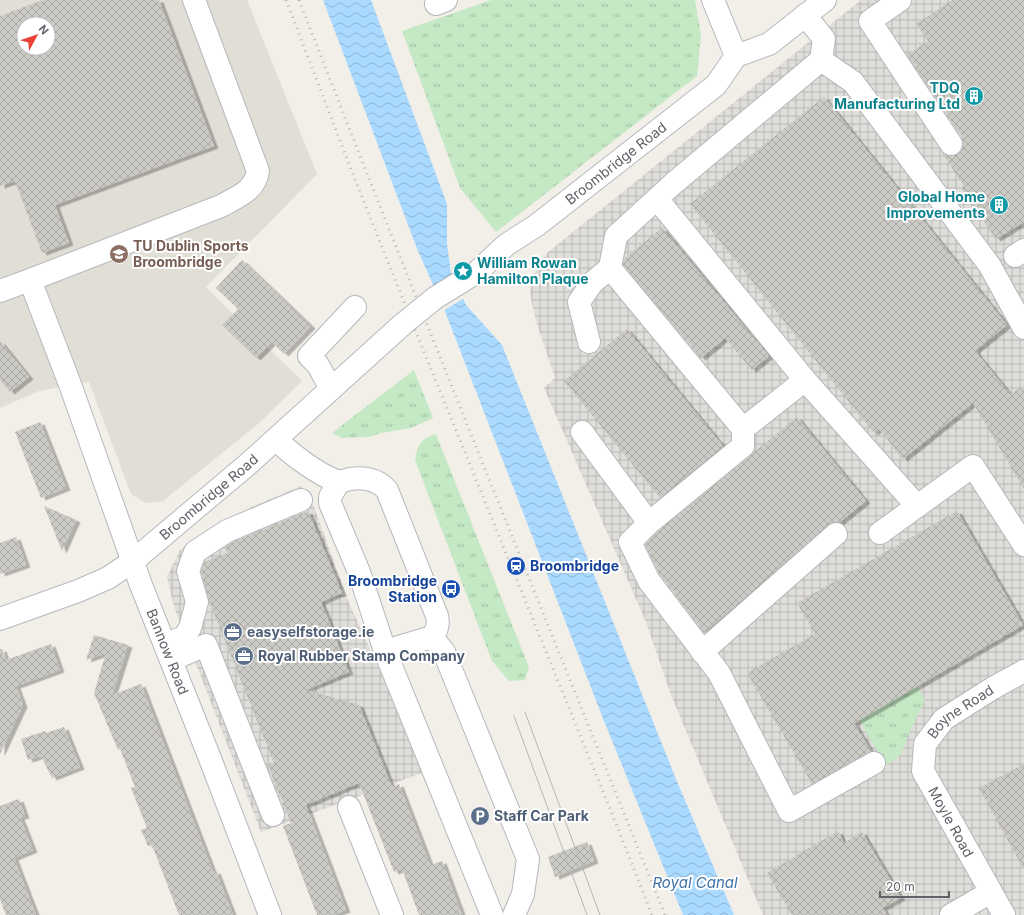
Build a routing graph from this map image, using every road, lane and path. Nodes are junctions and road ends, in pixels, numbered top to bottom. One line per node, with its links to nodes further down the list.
1 (194, 0): 11 (street)
2 (713, 0): 6 (street)
3 (825, 0): 5 (street)
4 (900, 0): 8 (street)
5 (805, 16): 6 (street); 7 (street)
6 (736, 56): 17 (street, Broombridge Road, bridge)
7 (821, 60): 9 (street); 14 (street)
8 (950, 144)
9 (657, 199): 10 (street); 16 (street)
10 (610, 268): 15 (street); 18 (street)
11 (30, 280): 12 (street); 28 (street, Bannow Road)
12 (0, 291)
13 (355, 307): 17 (street)
14 (1024, 328)
15 (589, 342)
16 (805, 380): 18 (street); 23 (street)
17 (331, 389): 20 (street, Broombridge Road)
18 (743, 429): 24 (street)
19 (582, 432): 24 (street)
20 (276, 439): 21 (street); 28 (street, Broombridge Road)
21 (339, 482): 30 (street); 31 (street)
22 (301, 500): 32 (street)
23 (917, 506): 25 (street); 27 (street)
24 (649, 523): 33 (street)
25 (880, 533)
26 (836, 534): 33 (street)
27 (1024, 544)
28 (133, 561): 29 (street, Broombridge Road); 32 (street, Bannow Road)
29 (0, 619)
30 (432, 637): 31 (street); 43 (street)
31 (385, 651): 42 (street)
32 (168, 652): 38 (street); 41 (street, Bannow Road)
33 (702, 652): 35 (street)
34 (1024, 672): 36 (street, Boyne Road)
35 (874, 763)
36 (923, 771): 39 (street, Moyle Road)
37 (349, 807): 40 (street)
38 (273, 815)
39 (991, 892): 44 (street); 45 (street, Moyle Road)
40 (390, 914)
41 (270, 915)
42 (492, 915)
43 (514, 915)
44 (951, 915)
45 (1004, 915)

